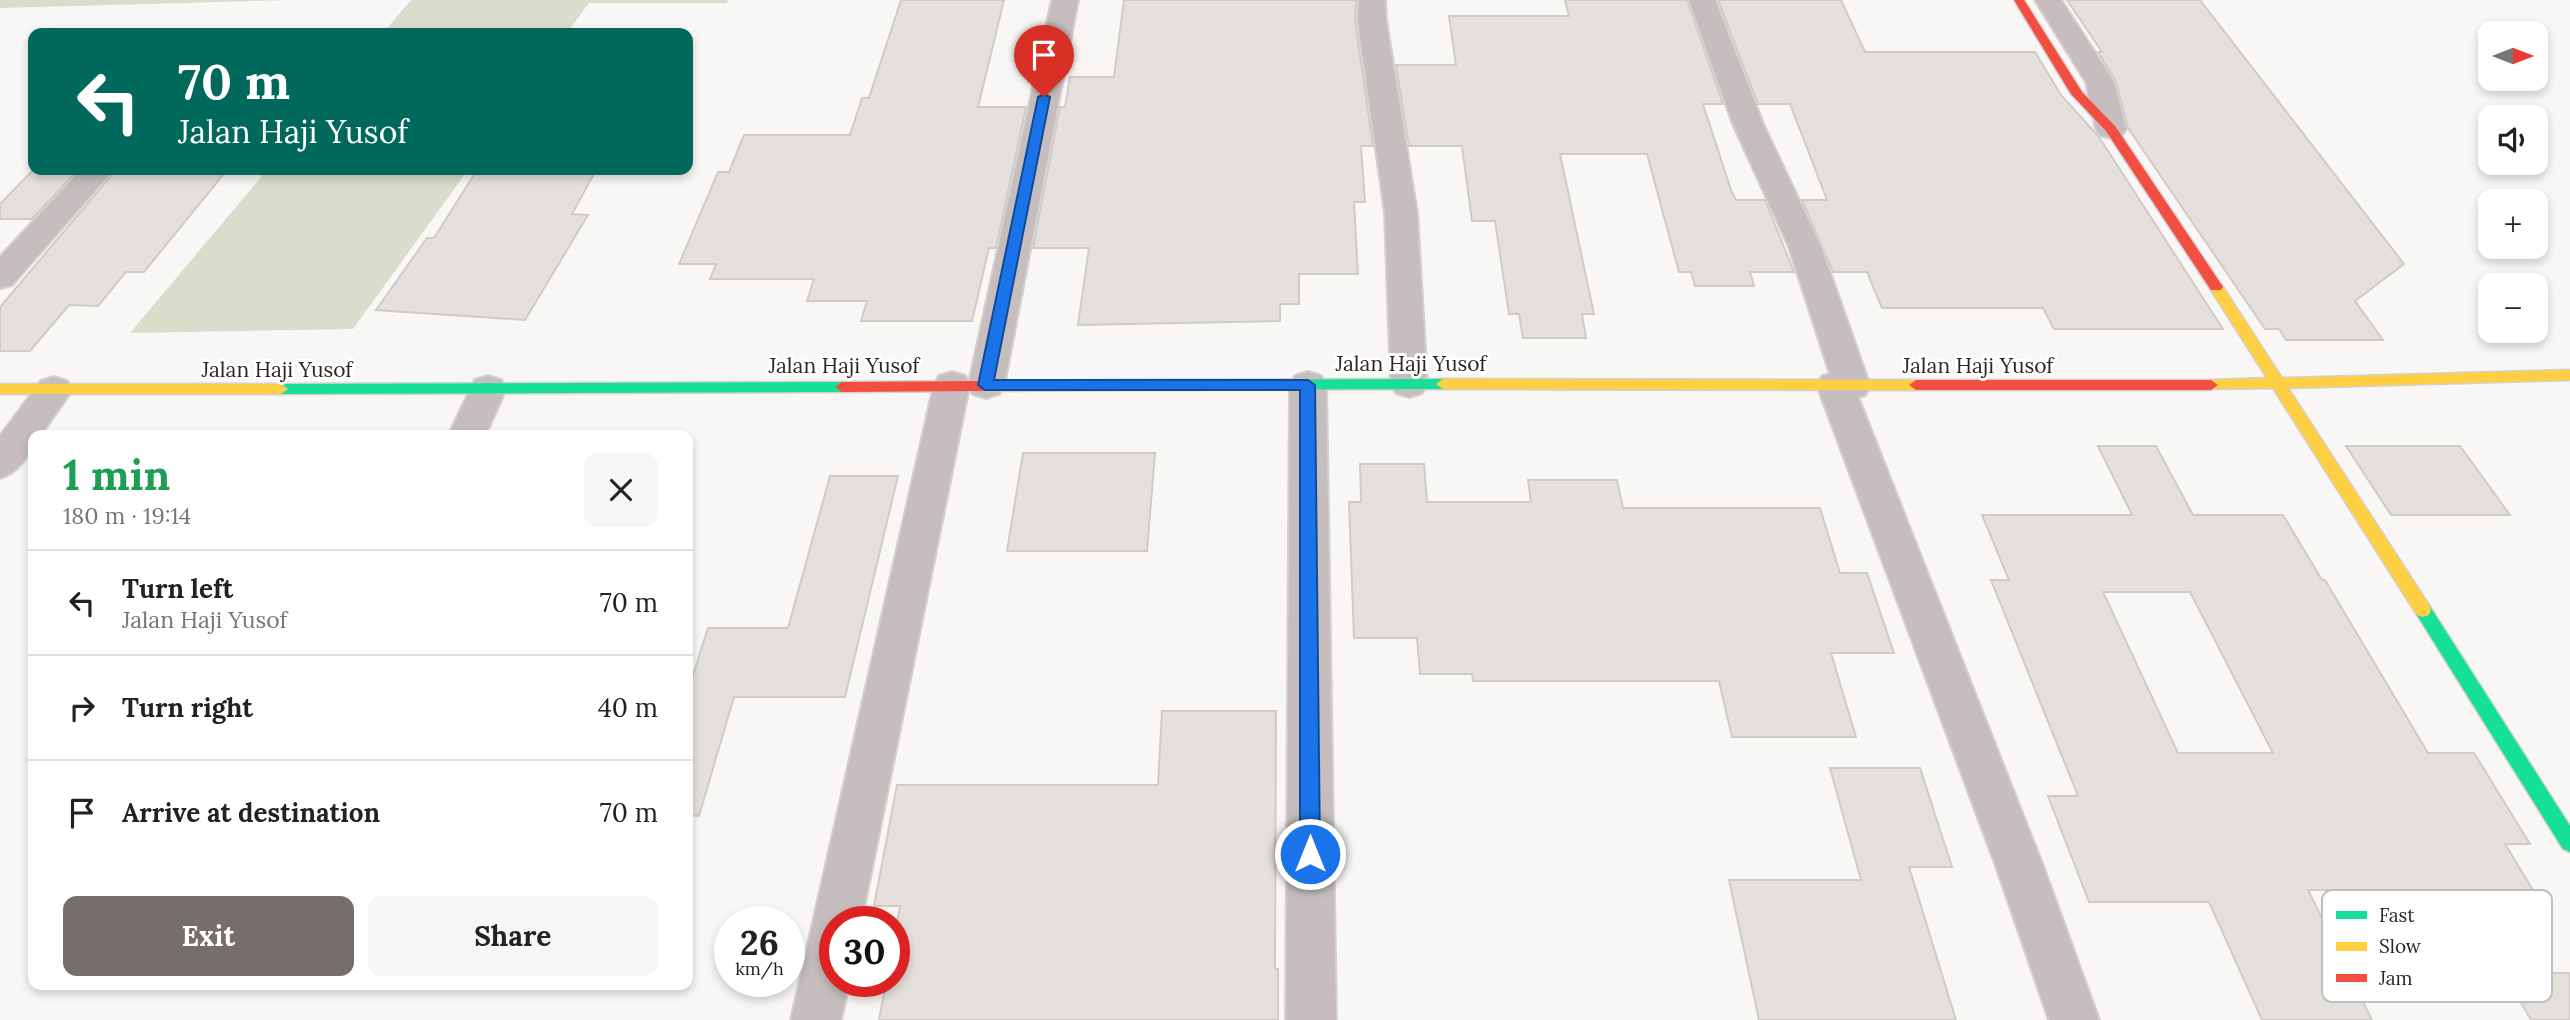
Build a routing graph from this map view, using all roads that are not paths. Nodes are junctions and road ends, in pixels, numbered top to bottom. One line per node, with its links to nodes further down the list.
1 (1065, 0): 11 (street)
2 (1372, 0): 10 (street)
3 (1702, 0): 13 (street)
4 (2019, 0): 6 (street)
5 (2048, 0): 6 (street)
6 (2111, 129): 14 (street)
7 (93, 175): 8 (street)
8 (0, 277)
9 (2570, 375): 14 (street, Jalan Haji Yusof)
10 (1409, 384): 12 (street, Jalan Haji Yusof); 13 (street, Jalan Haji Yusof)
11 (969, 385): 12 (street, Jalan Haji Yusof); 16 (street, Jalan Haji Yusof); 21 (street)
12 (1308, 385): 24 (street)
13 (1843, 385): 14 (street, Jalan Haji Yusof); 25 (street)
14 (2281, 385): 20 (street)
15 (0, 389): 17 (street, Jalan Haji Yusof)
16 (488, 389): 17 (street, Jalan Haji Yusof); 18 (street)
17 (54, 390): 19 (street)
18 (469, 430)
19 (0, 464)
20 (2570, 843)
21 (841, 906)
22 (821, 997): 23 (street)
23 (816, 1020)
24 (1311, 1020)
25 (2074, 1020)

